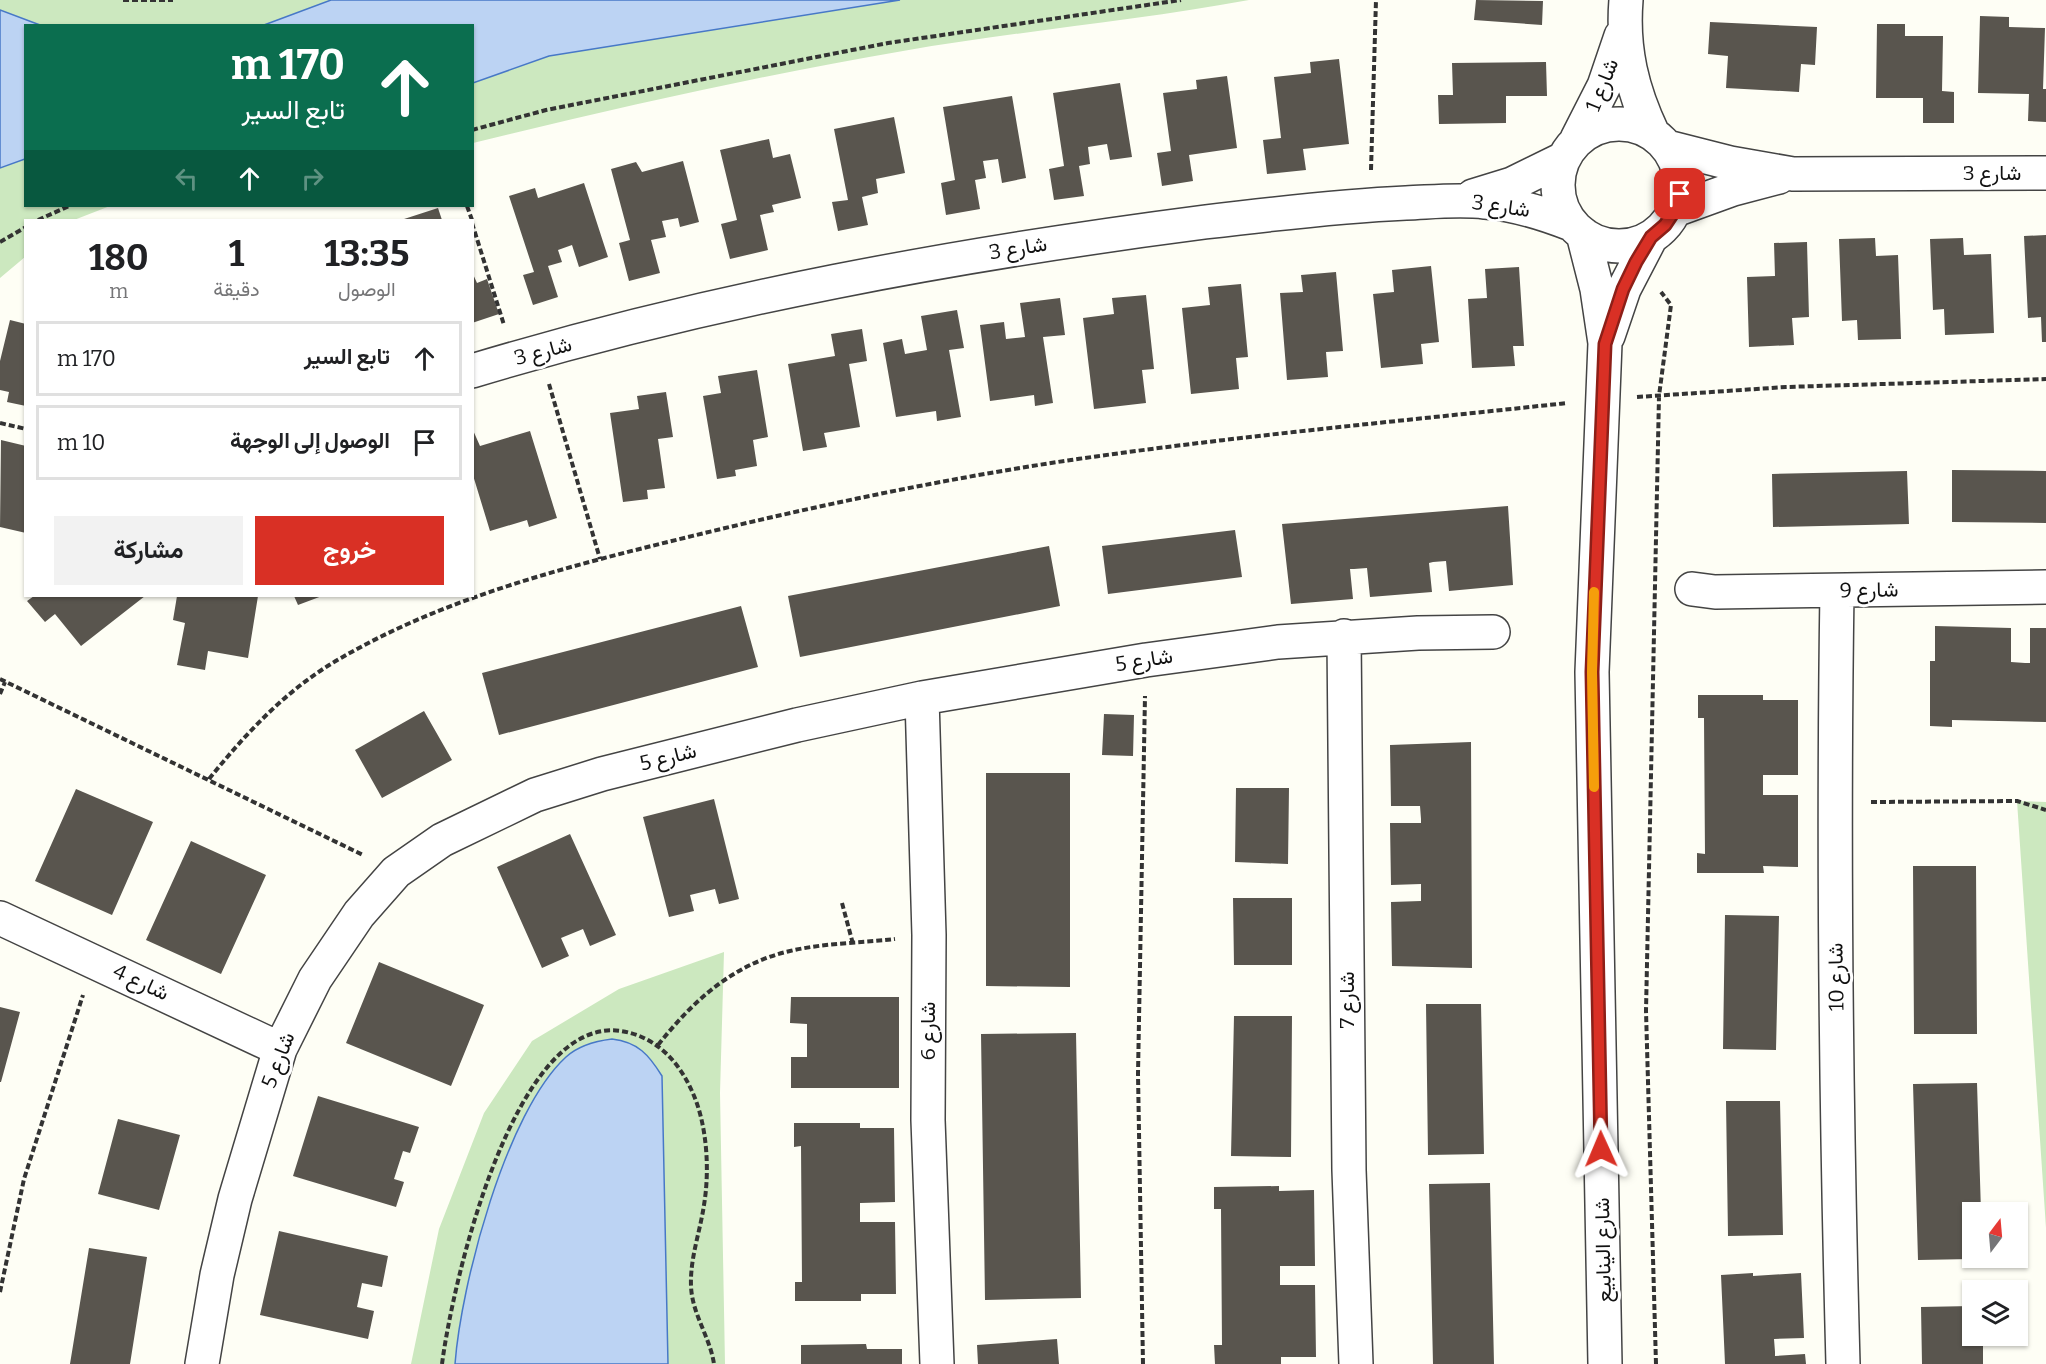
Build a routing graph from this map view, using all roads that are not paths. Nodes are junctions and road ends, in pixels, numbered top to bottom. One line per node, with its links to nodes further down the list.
1 (1624, 14): 2 (street, شارع 1); 3 (street, شارع 1)
2 (1660, 141): 3 (street); 5 (street, شارع 3); 7 (street)
3 (1570, 149): 6 (street); 8 (street)
4 (2046, 173): 5 (street, شارع 3)
5 (1793, 174): 7 (street, شارع 3)
6 (1457, 201): 8 (street, شارع 3); 11 (street, شارع 3)
7 (1675, 210): 9 (street)
8 (1577, 229): 9 (street); 10 (street, شارع الينابيع)
9 (1644, 250): 10 (street, شارع الينابيع)
10 (1605, 344): 23 (street, شارع الينابيع)
11 (474, 370)
12 (2046, 587): 14 (street, شارع 9)
13 (1692, 589): 14 (street, شارع 9)
14 (1837, 591): 24 (street, شارع 10)
15 (1493, 632): 16 (street, شارع 5)
16 (1344, 636): 17 (street, شارع 5); 22 (street, شارع 7)
17 (922, 698): 19 (street, شارع 5); 21 (street, شارع 6)
18 (0, 918): 19 (street, شارع 4)
19 (280, 1049): 20 (street, شارع 5)
20 (202, 1364)
21 (937, 1364)
22 (1356, 1364)
23 (1605, 1364)
24 (1843, 1364)

